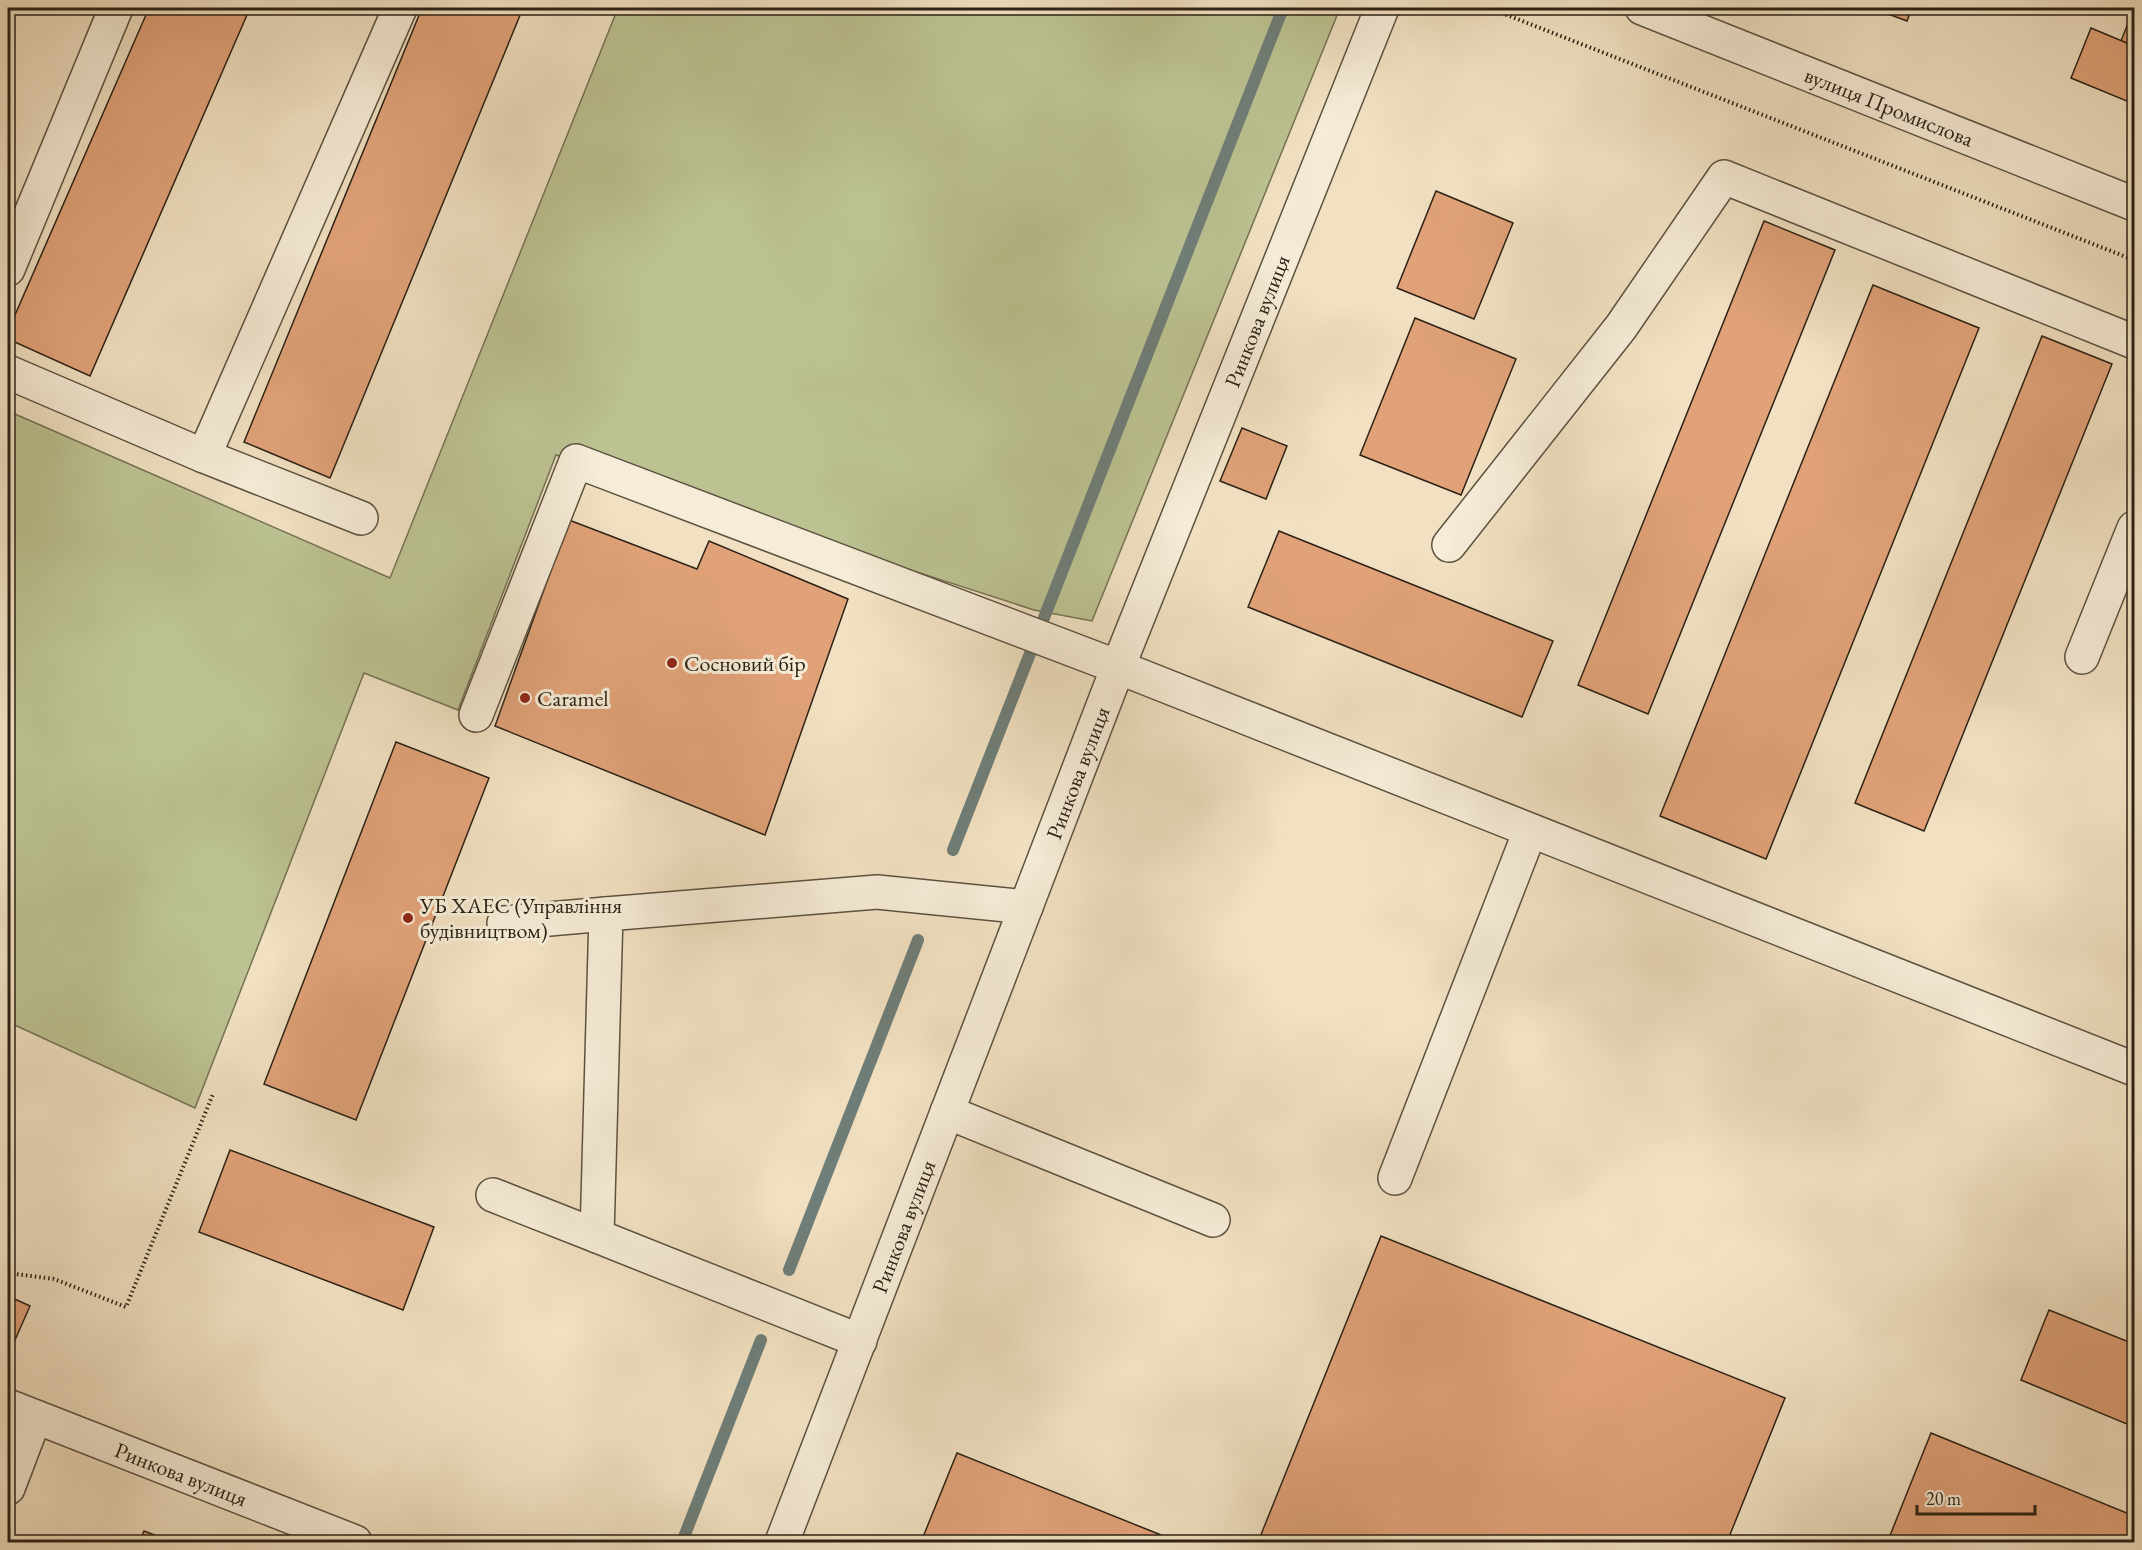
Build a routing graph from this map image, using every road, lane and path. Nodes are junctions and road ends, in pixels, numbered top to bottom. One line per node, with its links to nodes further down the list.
1 (116, 8): 8 (street)
2 (400, 8): 11 (street)
3 (1382, 8): 16 (street, Ринкова вулиця)
4 (1489, 8): 7 (path)
5 (1642, 8): 6 (street, вулиця Промислова)
6 (2134, 204)
7 (2134, 260)
8 (8, 269)
9 (2134, 342): 14 (street)
10 (8, 372): 11 (street)
11 (204, 456): 12 (street)
12 (361, 518)
13 (2134, 528): 15 (street)
14 (1449, 545)
15 (2082, 657)
16 (1118, 667): 17 (street); 18 (street); 19 (street, Ринкова вулиця)
17 (476, 715)
18 (1530, 831): 22 (street); 25 (street)
19 (1026, 906): 20 (street); 24 (street, Ринкова вулиця)
20 (606, 914): 21 (street); 28 (street)
21 (504, 923)
22 (2134, 1069)
23 (213, 1095): 29 (path)
24 (948, 1112): 27 (street); 30 (street, Ринкова вулиця)
25 (1395, 1178)
26 (493, 1195): 28 (street)
27 (1213, 1220)
28 (597, 1236): 30 (street)
29 (8, 1273)
30 (860, 1341): 34 (street, Ринкова вулиця)
31 (21, 1412): 32 (street); 33 (street, Ринкова вулиця)
32 (8, 1488)
33 (355, 1542)
34 (782, 1542)

